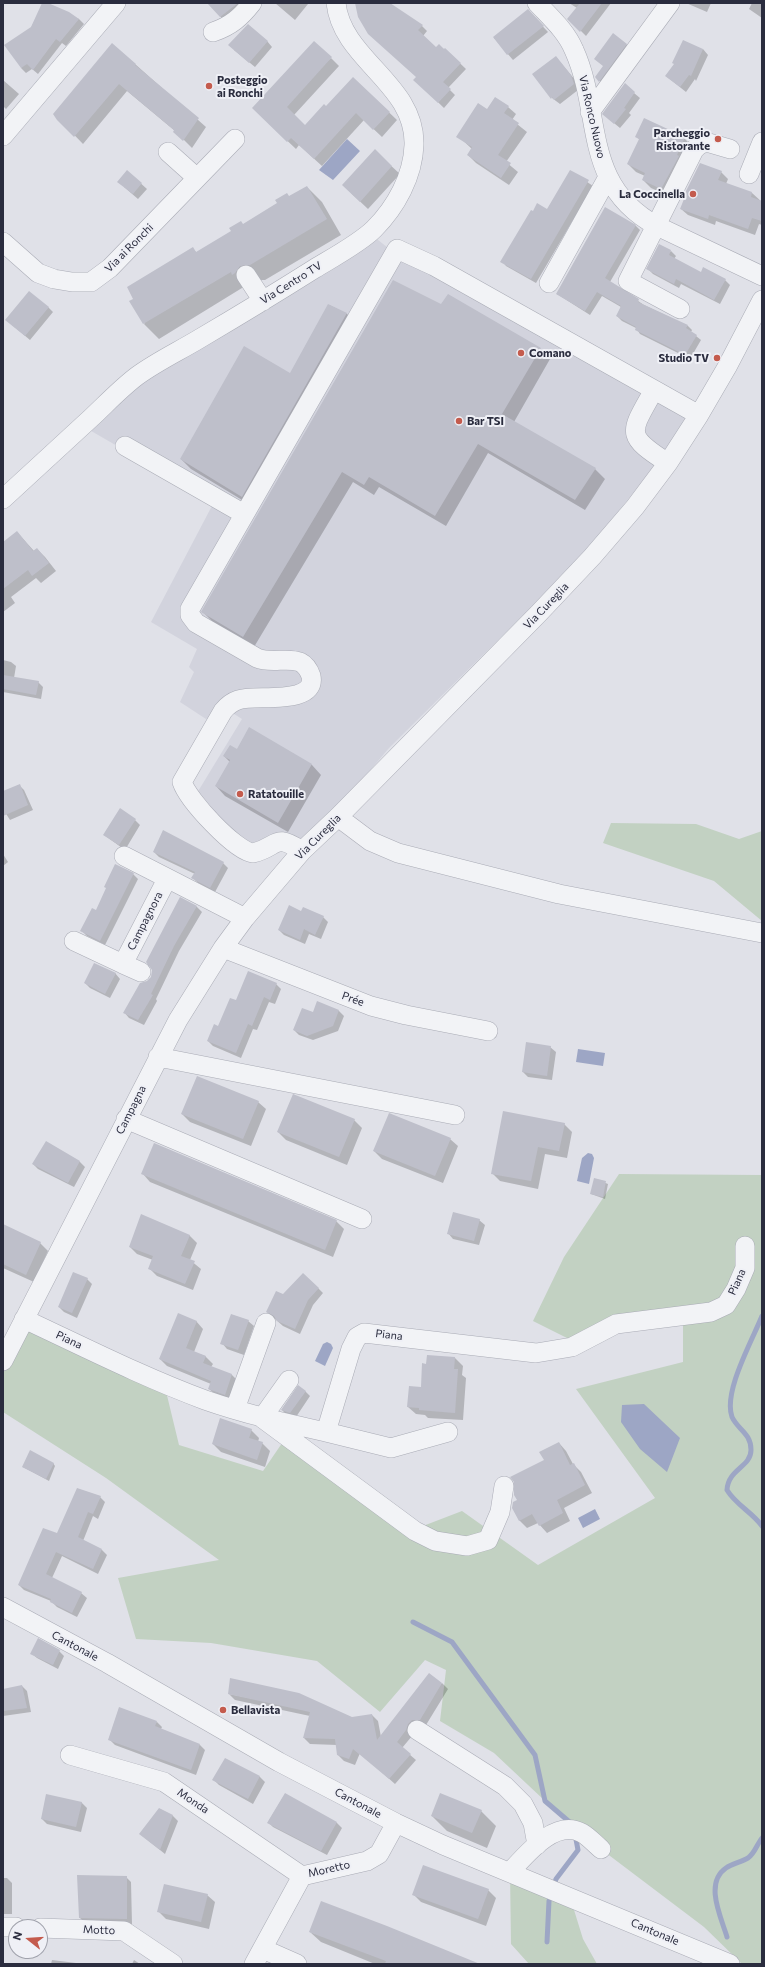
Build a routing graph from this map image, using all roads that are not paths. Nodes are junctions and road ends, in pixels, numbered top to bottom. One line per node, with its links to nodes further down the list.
1 (116, 3): 8 (street)
2 (252, 3): 6 (street)
3 (336, 3): 22 (street, Via Centro TV)
4 (537, 3): 7 (street, Via Ronco Nuovo)
5 (670, 3): 7 (street)
6 (214, 32)
7 (590, 112): 14 (street, Via Ronco Nuovo)
8 (3, 136)
9 (235, 138): 15 (street, Via ai Ronchi)
10 (762, 142): 13 (street)
11 (730, 149): 16 (street)
12 (168, 152): 15 (street)
13 (748, 174)
14 (608, 177): 16 (street, Via Ronco Nuovo); 20 (street)
15 (197, 178): 17 (street, Via ai Ronchi)
16 (657, 226): 19 (street, Via Ronco Nuovo); 23 (street)
17 (3, 242)
18 (246, 275): 22 (street)
19 (762, 276)
20 (549, 283)
21 (762, 300): 25 (street, Via Cureglia)
22 (263, 301): 28 (street, Via Centro TV)
23 (680, 309)
24 (654, 390): 25 (street); 27 (street); 29 (street)
25 (700, 415): 27 (street, Via Cureglia)
26 (125, 446): 29 (street)
27 (668, 463): 30 (street, Via Cureglia)
28 (3, 499)
29 (244, 514): 31 (street)
30 (338, 817): 31 (street, Via Cureglia); 36 (street)
31 (302, 851): 33 (street, Via Cureglia)
32 (124, 856): 34 (street, Campagnora)
33 (282, 875): 35 (street, Campagna)
34 (167, 879): 35 (street, Campagnora); 39 (street, Campagnora)
35 (246, 918): 38 (street, Campagna)
36 (762, 933)
37 (74, 941): 39 (street, Campagnora)
38 (223, 948): 41 (street, Prée); 42 (street, Campagna)
39 (123, 964): 40 (street, Campagnora)
40 (141, 972)
41 (488, 1031)
42 (158, 1057): 43 (street); 44 (street, Campagna)
43 (455, 1115)
44 (126, 1119): 45 (street); 47 (street, Campagna)
45 (362, 1219)
46 (745, 1246): 53 (street, Piana)
47 (24, 1319): 49 (street, Campagna); 51 (street, Piana)
48 (266, 1323): 51 (street)
49 (3, 1361)
50 (289, 1380): 52 (street)
51 (235, 1409): 52 (street, Piana)
52 (262, 1418): 53 (street, Piana); 55 (street)
53 (326, 1432): 54 (street)
54 (448, 1432)
55 (504, 1486)
56 (3, 1606): 59 (street, Cantonale)
57 (417, 1730): 60 (street)
58 (70, 1755): 63 (street, Monda)
59 (396, 1823): 62 (street, Cantonale); 63 (street, Moretto)
60 (537, 1845): 61 (street); 62 (street)
61 (601, 1850)
62 (510, 1872): 68 (street, Cantonale)
63 (302, 1876): 65 (street, Moretto)
64 (48, 1928): 66 (street, Motto)
65 (258, 1956): 67 (street, Moretto)
66 (173, 1964)
67 (297, 1964)
68 (730, 1964)

